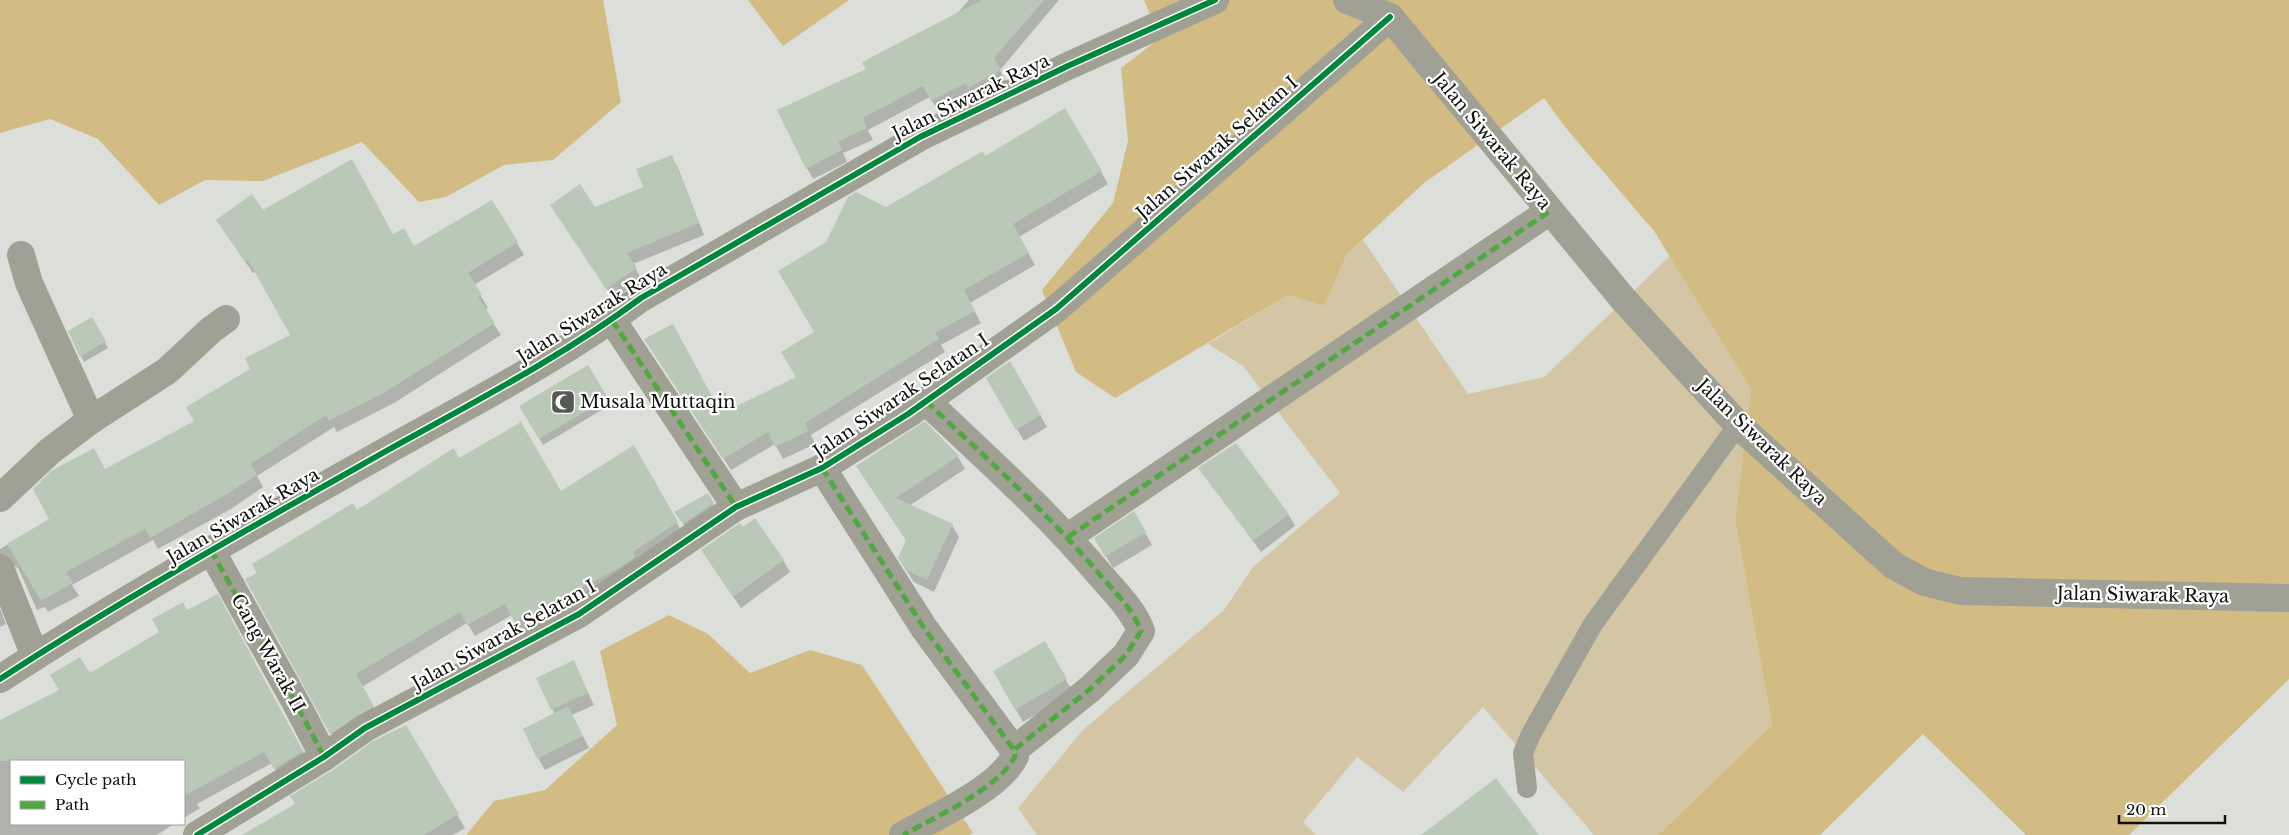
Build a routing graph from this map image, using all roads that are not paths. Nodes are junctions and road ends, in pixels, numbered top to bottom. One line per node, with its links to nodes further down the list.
1 (1215, 0): 7 (street, Jalan Siwarak Raya)
2 (1347, 0): 3 (street, Jalan Siwarak Raya)
3 (1390, 17): 4 (street, Jalan Siwarak Raya); 8 (street, Jalan Siwarak Selatan I)
4 (1550, 211): 10 (street, Jalan Siwarak Raya); 14 (street)
5 (20, 256): 9 (street)
6 (226, 320): 9 (street)
7 (612, 320): 13 (street); 15 (street, Jalan Siwarak Raya)
8 (926, 401): 11 (street, Jalan Siwarak Selatan I); 14 (street)
9 (90, 420): 12 (street)
10 (1738, 425): 17 (street, Jalan Siwarak Raya); 22 (lane)
11 (822, 468): 13 (street, Jalan Siwarak Selatan I); 20 (street)
12 (0, 498)
13 (736, 508): 21 (street, Jalan Siwarak Selatan I)
14 (1068, 537): 20 (street)
15 (211, 550): 18 (street, Jalan Siwarak Raya); 21 (street, Gang Warak II)
16 (0, 568): 18 (street)
17 (2289, 598)
18 (35, 656): 19 (street, Jalan Siwarak Raya)
19 (0, 679)
20 (1014, 750): 24 (street)
21 (324, 757): 23 (street, Jalan Siwarak Selatan I)
22 (1527, 788)
23 (197, 835)
24 (903, 835)

